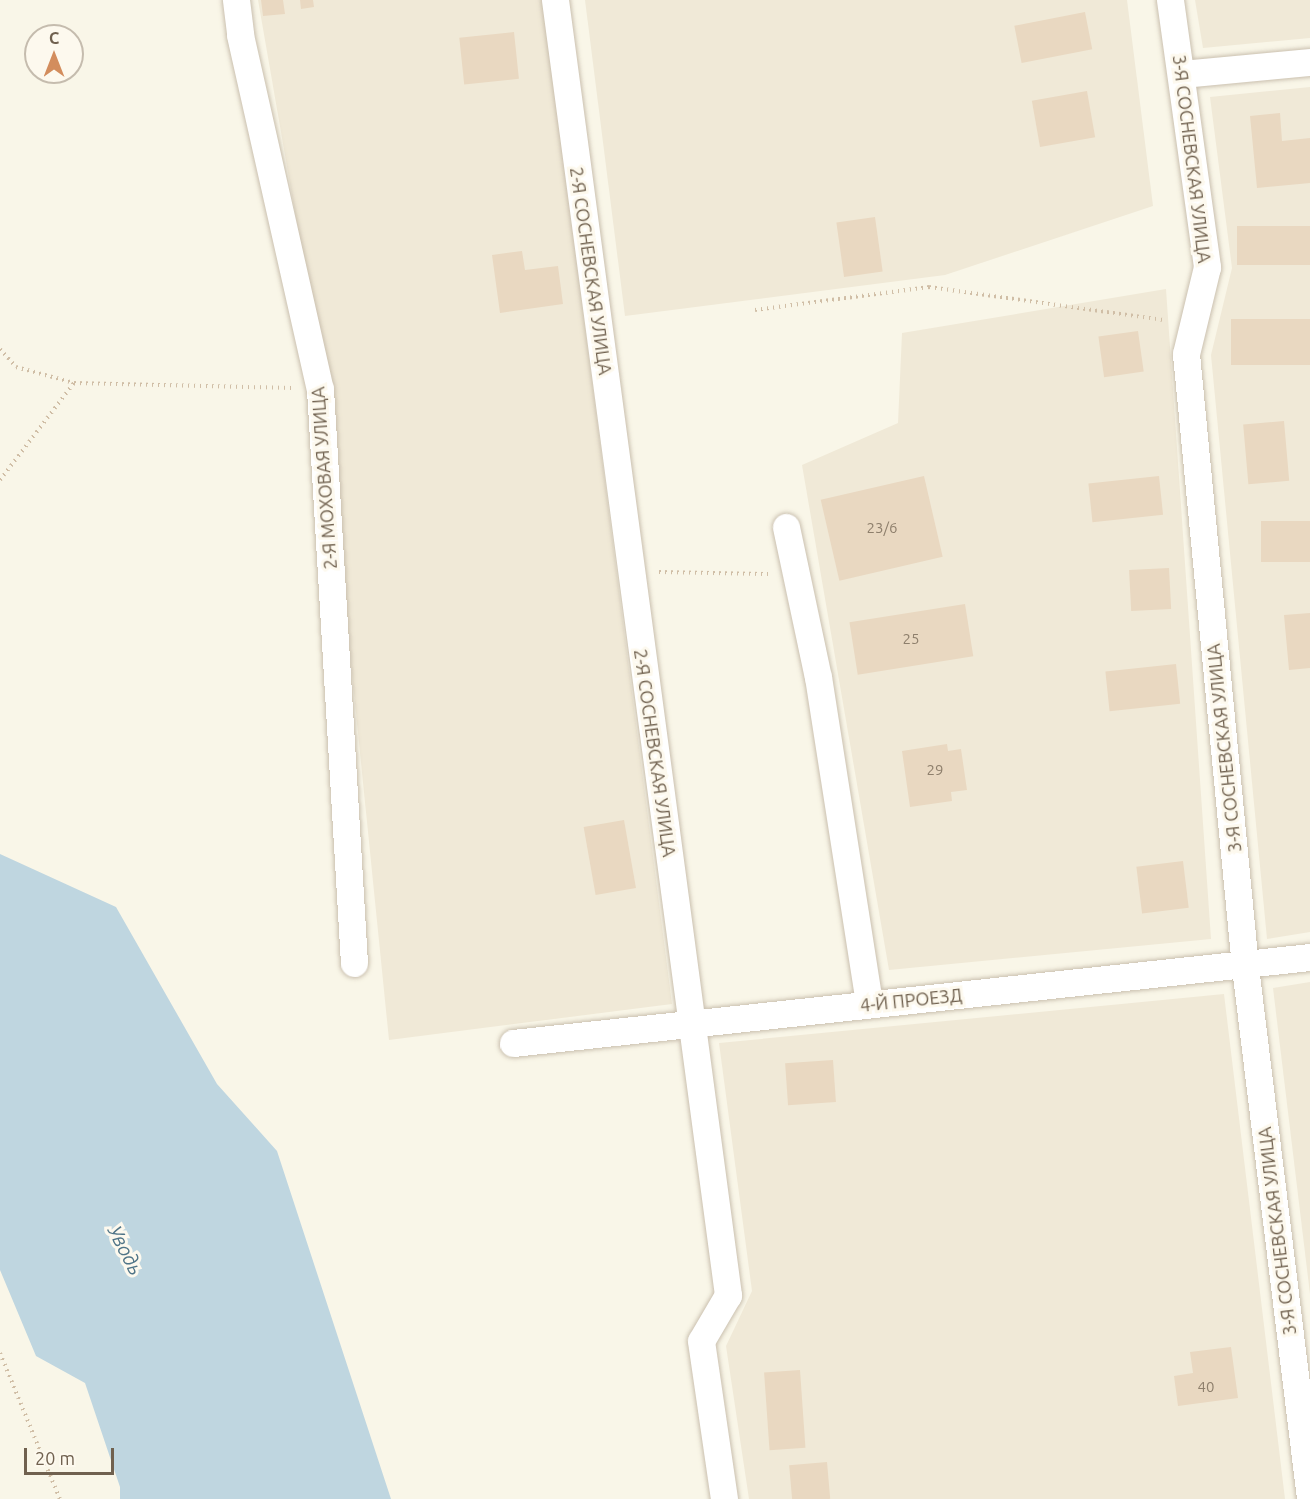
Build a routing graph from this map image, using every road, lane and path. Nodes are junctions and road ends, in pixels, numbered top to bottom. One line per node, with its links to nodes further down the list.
1 (236, 0): 10 (street, 2-Я МОХОВАЯ УЛИЦА)
2 (555, 0): 13 (street, 2-Я СОСНЕВСКАЯ УЛИЦА)
3 (1170, 0): 5 (street, 3-Я СОСНЕВСКАЯ УЛИЦА)
4 (1310, 62): 5 (street)
5 (1182, 74): 7 (street, 3-Я СОСНЕВСКАЯ УЛИЦА)
6 (755, 310): 7 (path)
7 (1193, 324): 17 (street, 3-Я СОСНЕВСКАЯ УЛИЦА)
8 (0, 349): 9 (path)
9 (74, 383): 10 (path); 11 (path)
10 (320, 389): 16 (street, 2-Я МОХОВАЯ УЛИЦА)
11 (0, 480)
12 (786, 527): 14 (street)
13 (631, 572): 14 (path); 19 (street, 2-Я СОСНЕВСКАЯ УЛИЦА)
14 (796, 574): 18 (street)
15 (1310, 957): 17 (street, 4-Й ПРОЕЗД)
16 (354, 963)
17 (1245, 967): 18 (street, 4-Й ПРОЕЗД); 22 (street, 3-Я СОСНЕВСКАЯ УЛИЦА)
18 (869, 1004): 19 (street, 4-Й ПРОЕЗД)
19 (691, 1021): 20 (street, 4-Й ПРОЕЗД); 24 (street, 2-Я СОСНЕВСКАЯ УЛИЦА)
20 (513, 1043)
21 (0, 1353): 23 (path)
22 (1310, 1498)
23 (60, 1499)
24 (724, 1499)

